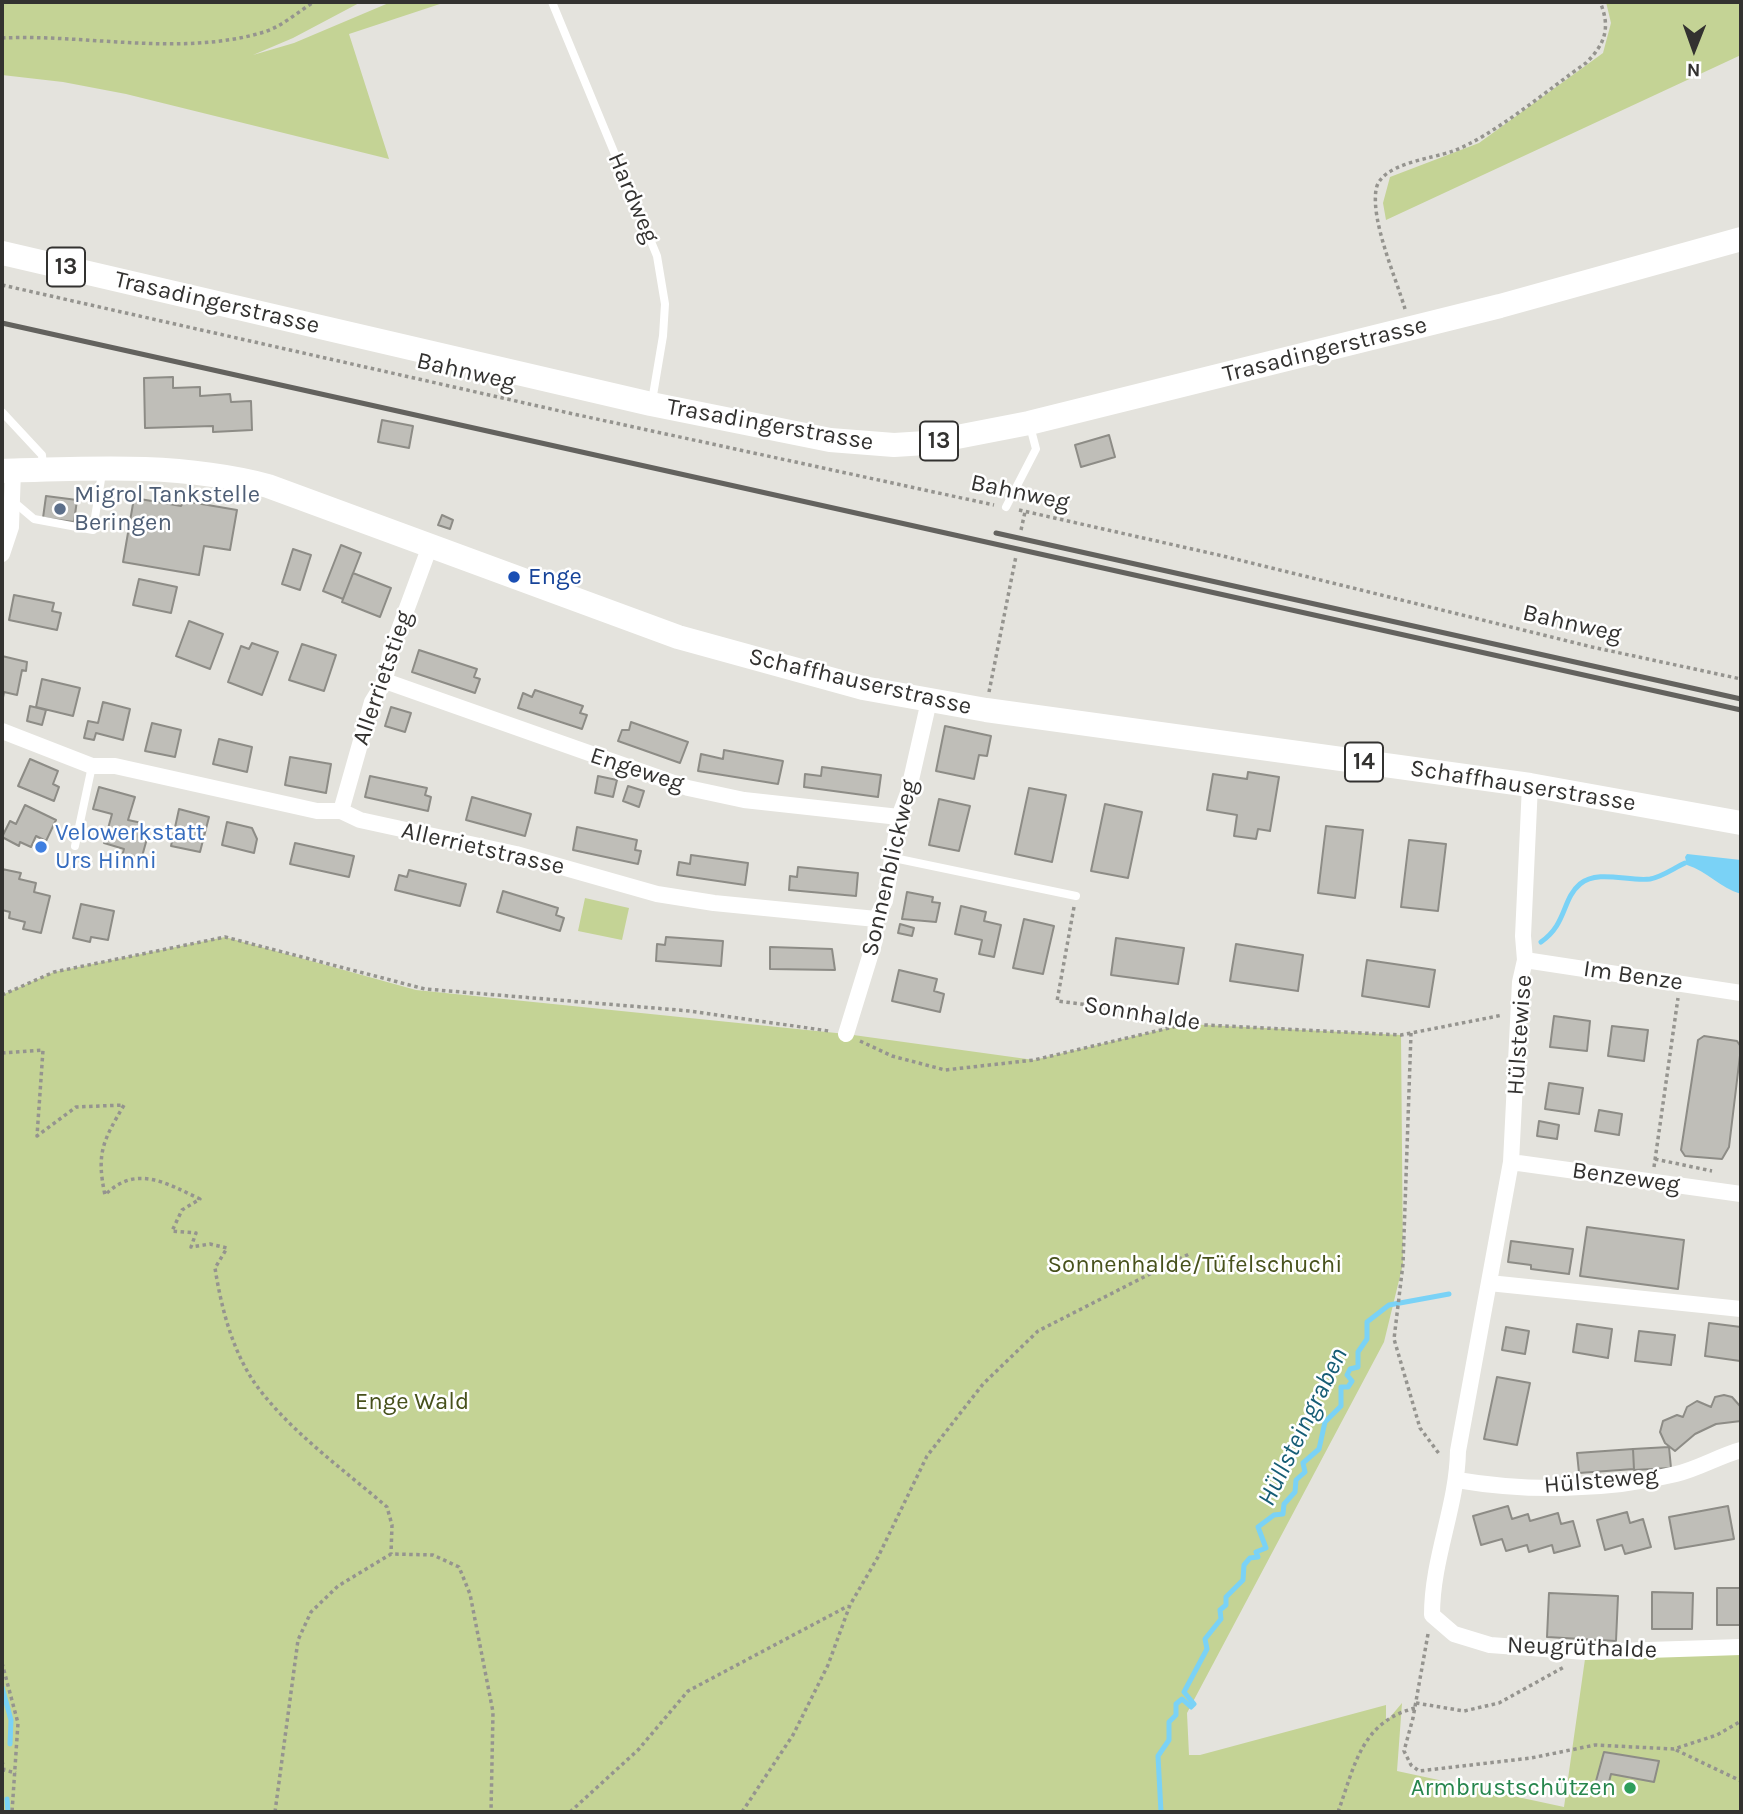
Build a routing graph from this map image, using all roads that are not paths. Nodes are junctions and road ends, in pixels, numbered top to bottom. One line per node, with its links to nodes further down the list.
1 (552, 2): 4 (lane, Hardweg)
2 (1741, 239): 6 (main road, Trasadingerstrasse / 13)
3 (2, 253): 4 (main road, Trasadingerstrasse / 13)
4 (651, 404): 6 (main road, Trasadingerstrasse / 13)
5 (2, 412): 8 (lane)
6 (1030, 423): 11 (lane)
7 (102, 468): 8 (main road, Schaffhauserstrasse / 14); 10 (lane); 12 (main road, Schaffhauserstrasse / 14)
8 (43, 470): 9 (main road, Schaffhauserstrasse / 14)
9 (7, 471): 10 (street)
10 (14, 502): 13 (street)
11 (1006, 508)
12 (430, 546): 14 (street, Allerrietstieg); 15 (main road, Schaffhauserstrasse / 14)
13 (2, 554)
14 (385, 681): 19 (street, Allerrietstieg); 20 (street, Engeweg)
15 (929, 701): 18 (main road, Schaffhauserstrasse / 14); 20 (street, Sonnenblickweg)
16 (2, 731): 17 (street, Allerrietstrasse)
17 (92, 766): 19 (street, Allerrietstrasse); 22 (lane)
18 (1530, 785): 21 (main road, Schaffhauserstrasse / 14); 26 (street, Hülstewise)
19 (341, 811): 25 (street, Allerrietstrasse)
20 (900, 817): 23 (street, Sonnenblickweg)
21 (1741, 822)
22 (75, 846)
23 (894, 858): 24 (lane); 25 (street, Sonnenblickweg)
24 (1076, 896)
25 (876, 919): 28 (street, Sonnenblickweg)
26 (1525, 960): 27 (street, Im Benze); 29 (street, Hülstewise)
27 (1741, 993)
28 (846, 1034)
29 (1511, 1162): 30 (street, Benzeweg); 31 (street, Hülstewise)
30 (1741, 1194)
31 (1489, 1283): 32 (street); 34 (street, Hülstewise)
32 (1741, 1309)
33 (1741, 1450): 34 (street, Hülsteweg)
34 (1457, 1480): 35 (street, Hülstewise)
35 (1432, 1615): 36 (street, Neugrüthalde)
36 (1741, 1647)

